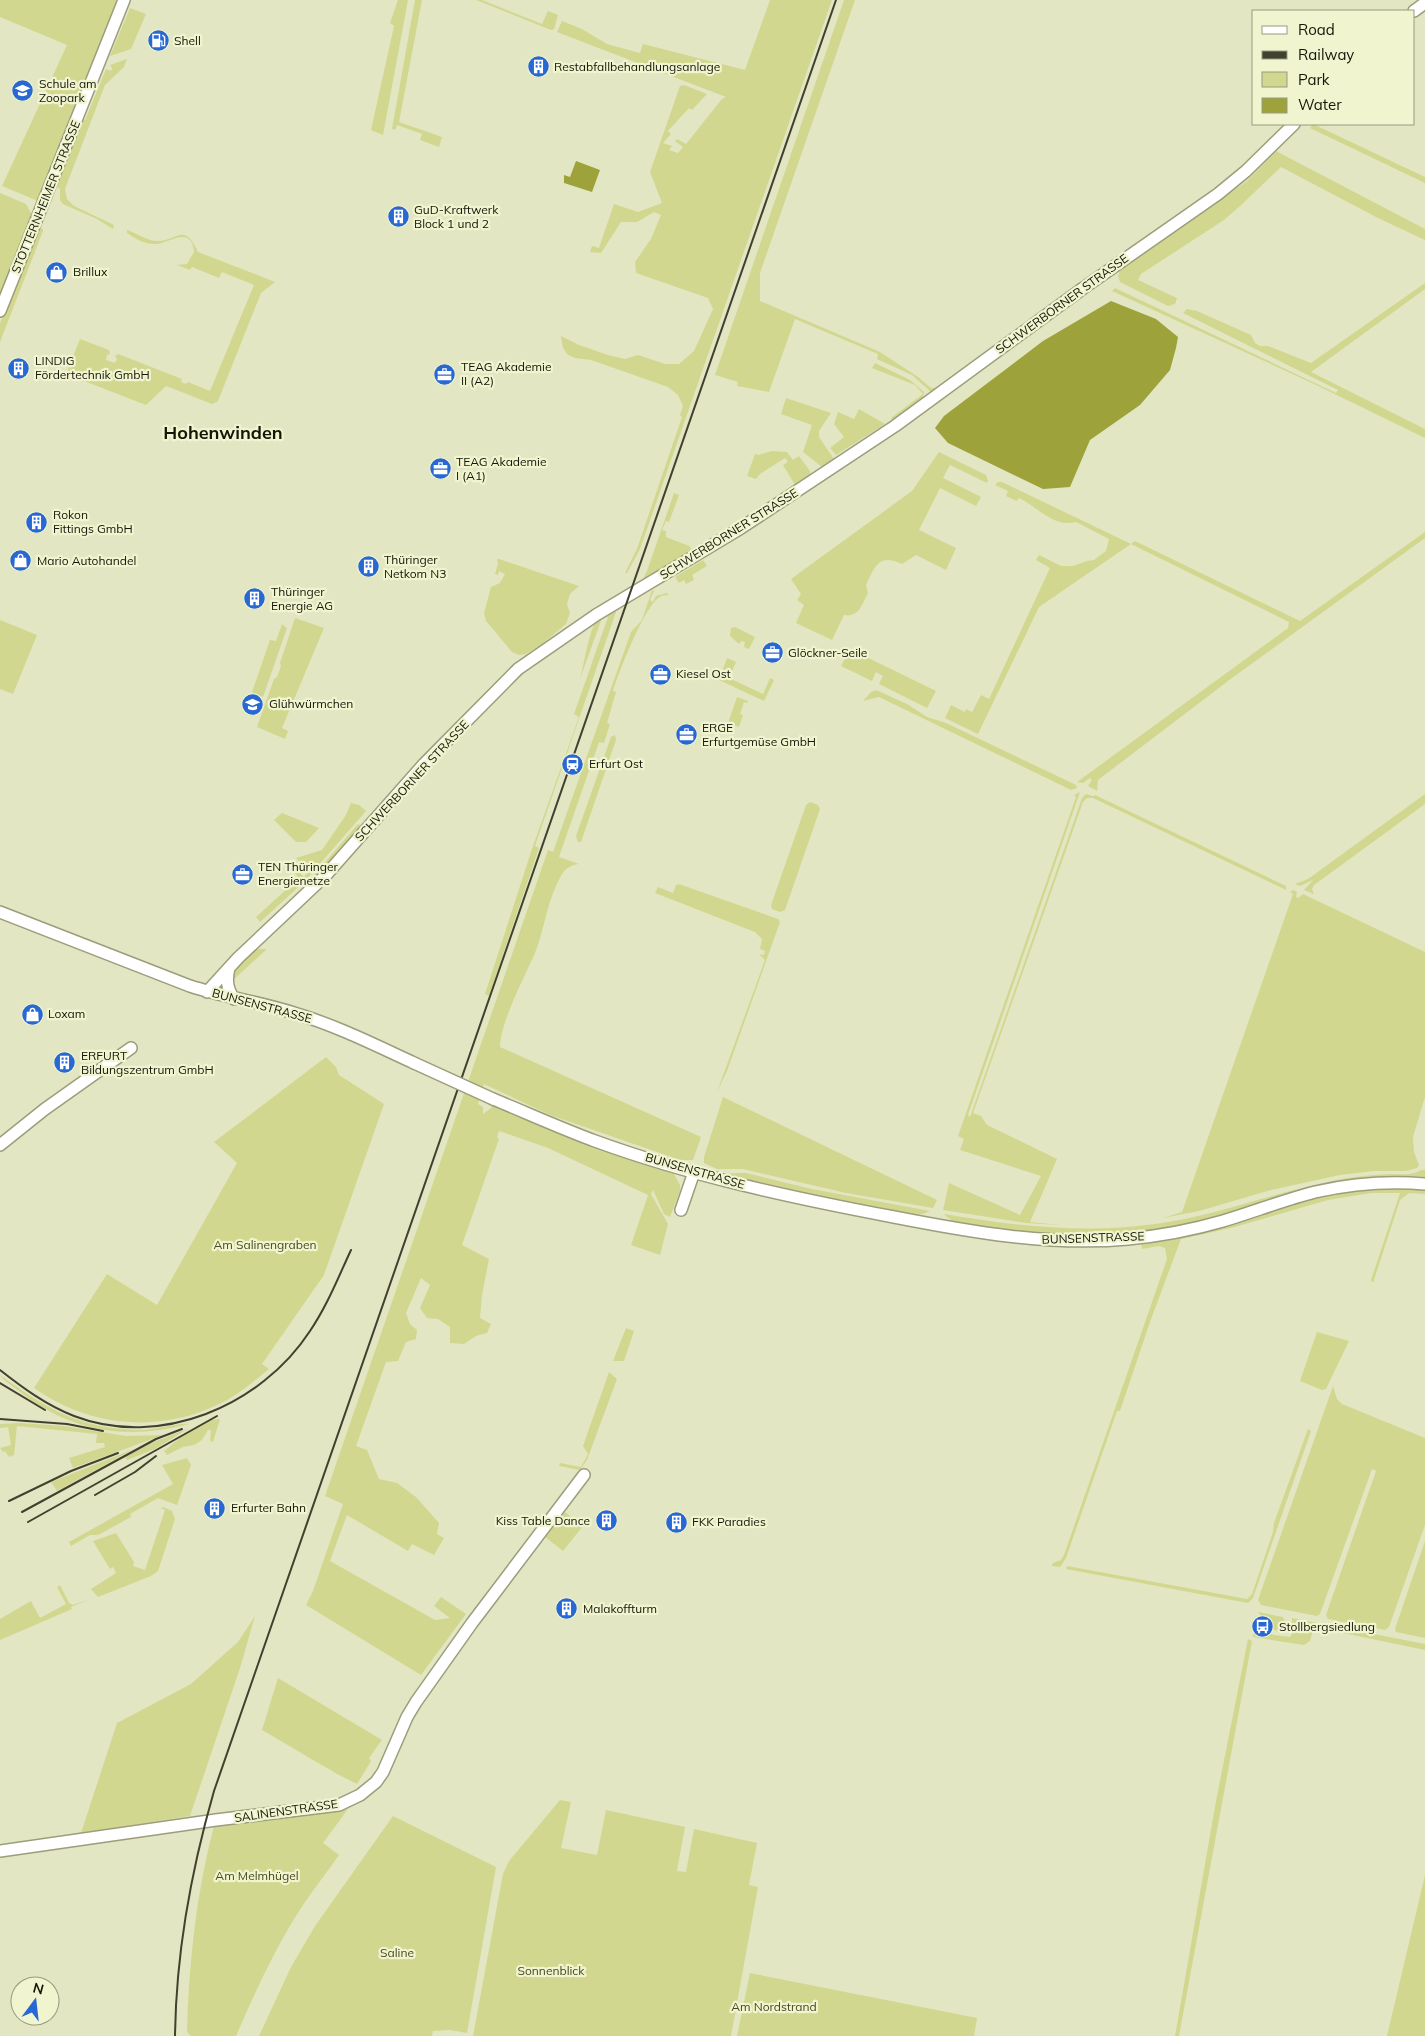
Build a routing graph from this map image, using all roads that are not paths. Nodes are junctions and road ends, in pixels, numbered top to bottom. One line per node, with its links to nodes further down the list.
1 (124, 0): 3 (street, STOTTERNHEIMER STRASSE)
2 (1293, 125): 5 (street, SCHWERBORNER STRASSE)
3 (0, 311)
4 (0, 912): 6 (street, BUNSENSTRASSE)
5 (229, 968): 6 (street, SCHWERBORNER STRASSE); 7 (street)
6 (207, 992): 7 (street, BUNSENSTRASSE)
7 (234, 999): 10 (street, BUNSENSTRASSE, bridge)
8 (131, 1048): 9 (street)
9 (0, 1145)
10 (694, 1172): 11 (street, BUNSENSTRASSE); 12 (street)
11 (1425, 1184)
12 (681, 1210)
13 (584, 1475): 14 (street, SALINENSTRASSE)
14 (0, 1851)

